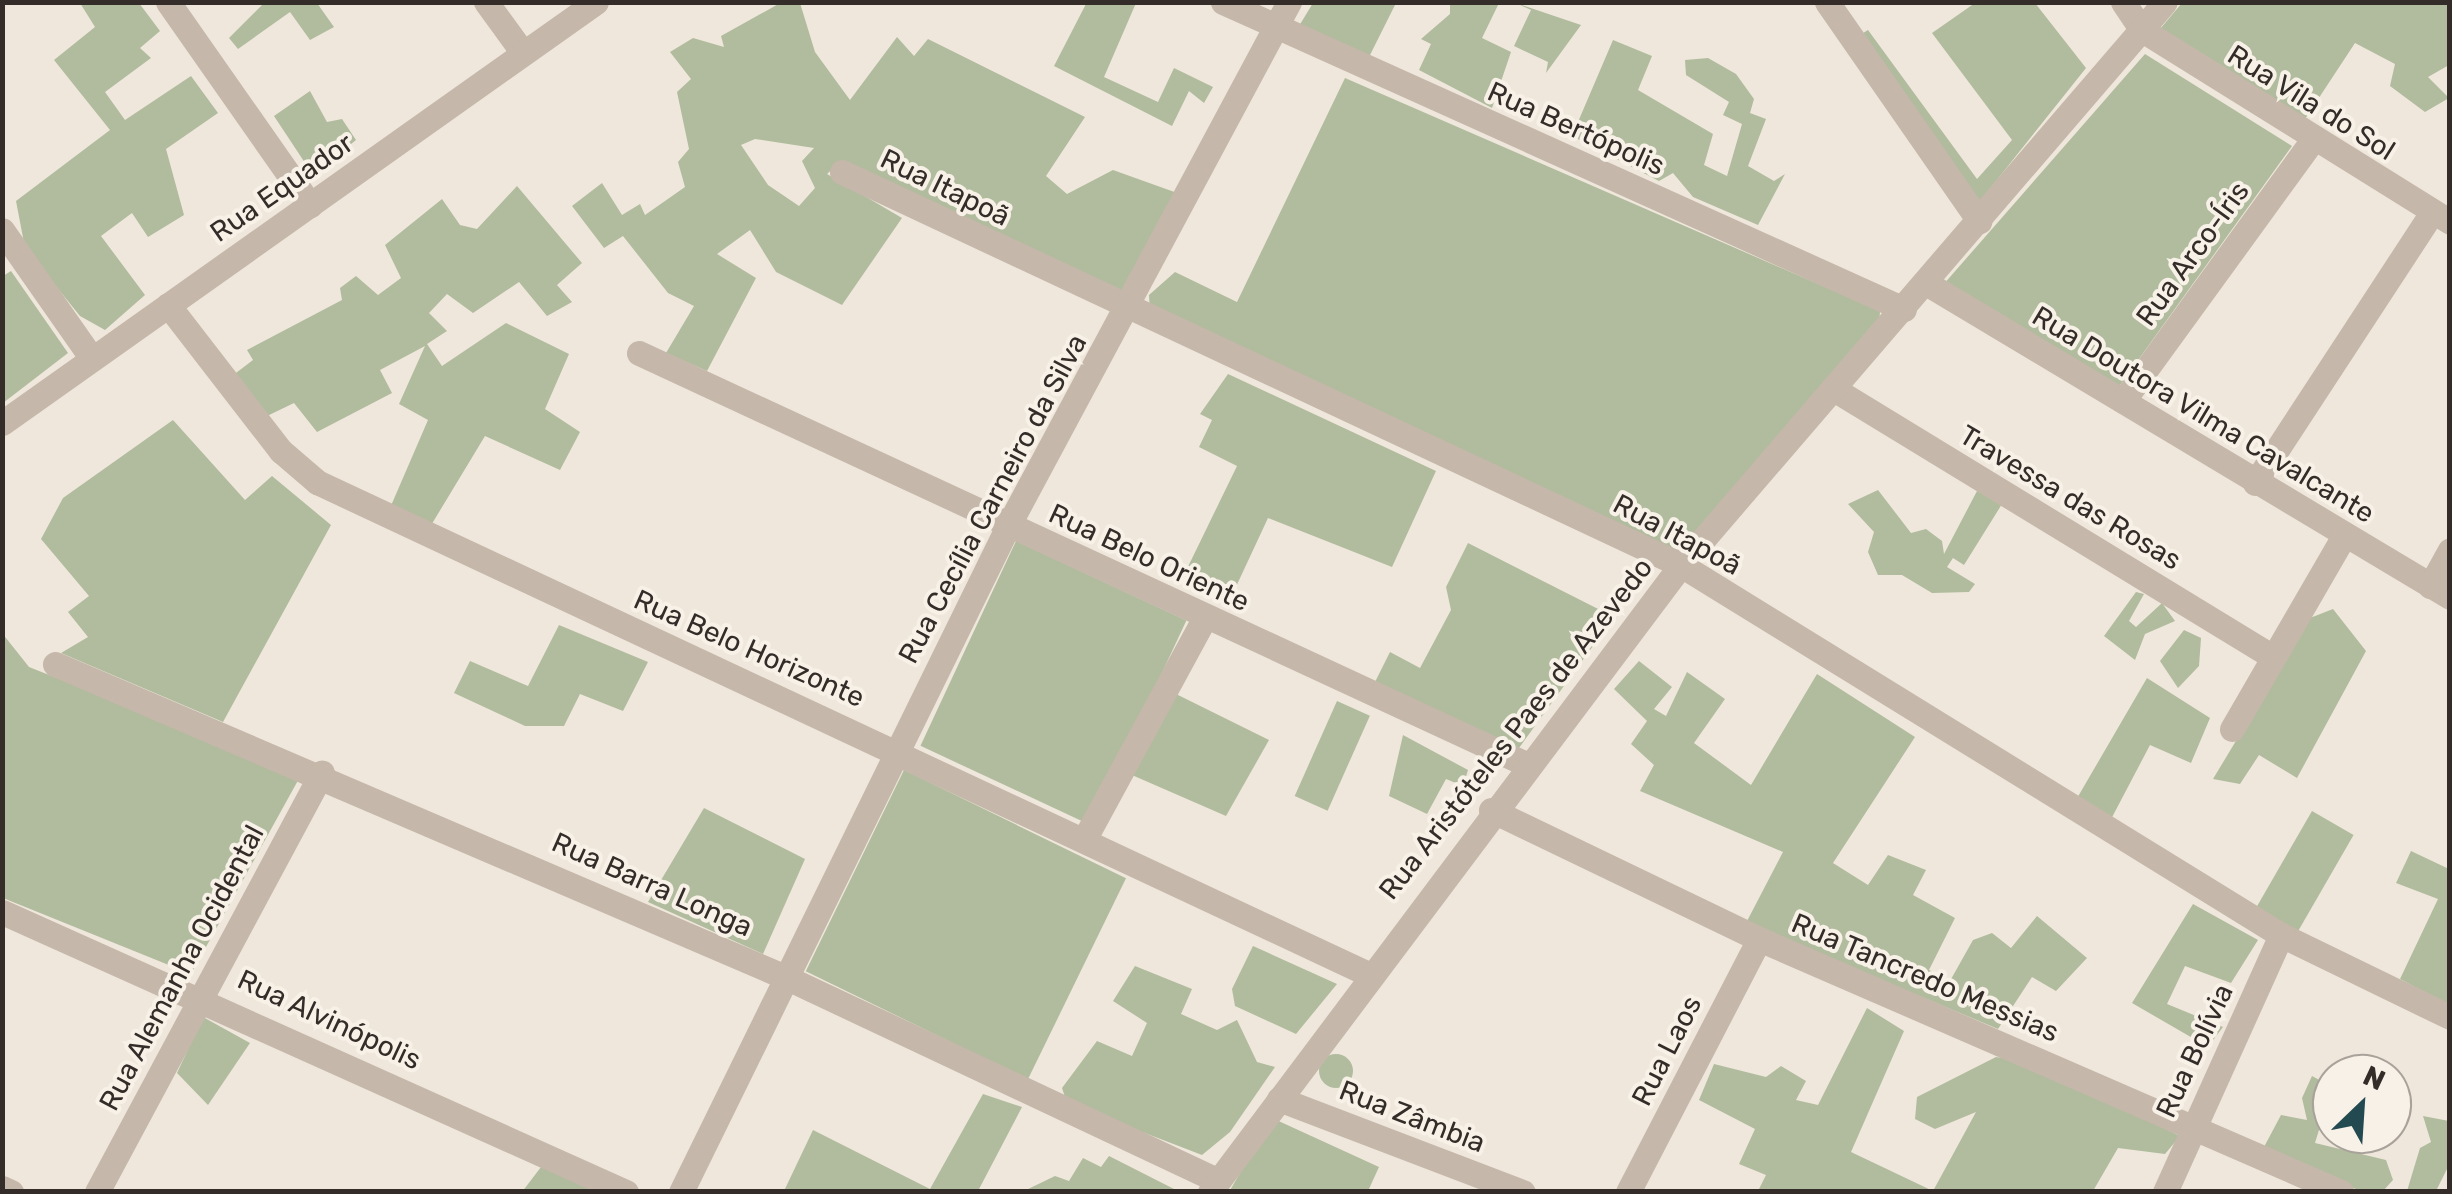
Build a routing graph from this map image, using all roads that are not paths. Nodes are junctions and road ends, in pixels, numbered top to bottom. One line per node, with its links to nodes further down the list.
1 (168, 2): 14 (street)
2 (486, 2): 11 (street)
3 (596, 2): 11 (street, Rua Equador)
4 (1223, 2): 9 (street, Rua Bertópolis)
5 (1289, 2): 9 (street, Rua Cecília Carneiro da Silva)
6 (1827, 2): 16 (street)
7 (2123, 2): 10 (street)
8 (2165, 2): 10 (street, Rua Aristóteles Paes de Azevedo)
9 (1276, 27): 20 (street, Rua Bertópolis); 21 (street, Rua Cecília Carneiro da Silva)
10 (2142, 30): 12 (street, Rua Vila do Sol); 16 (street, Rua Aristóteles Paes de Azevedo)
11 (523, 53): 14 (street, Rua Equador)
12 (2311, 142): 15 (street, Rua Vila do Sol); 25 (street, Rua Arco-Íris)
13 (842, 172): 21 (street, Rua Itapoã)
14 (310, 206): 19 (street, Rua Equador)
15 (2440, 217): 27 (street)
16 (1979, 221): 18 (street, Rua Aristóteles Paes de Azevedo)
17 (2, 230): 23 (street)
18 (1926, 283): 20 (street, Rua Aristóteles Paes de Azevedo); 25 (street, Rua Doutora Vilma Cavalcante)
19 (168, 304): 23 (street, Rua Equador); 37 (street, Rua Belo Horizonte)
20 (1904, 309): 24 (street, Rua Aristóteles Paes de Azevedo)
21 (1129, 312): 28 (street, Rua Cecília Carneiro da Silva); 31 (street, Rua Itapoã)
22 (639, 352): 28 (street, Rua Belo Oriente)
23 (90, 357): 26 (street, Rua Equador)
24 (1837, 392): 31 (street, Rua Aristóteles Paes de Azevedo); 34 (street, Travessa das Rosas)
25 (2123, 401): 27 (street, Rua Doutora Vilma Cavalcante)
26 (2, 423)
27 (2254, 483): 29 (street, Rua Doutora Vilma Cavalcante)
28 (1008, 526): 33 (street, Rua Belo Oriente); 37 (street, Rua Cecília Carneiro da Silva)
29 (2344, 536): 32 (street, Rua Doutora Vilma Cavalcante); 34 (street)
30 (2450, 550): 32 (street)
31 (1681, 565): 38 (street, Rua Aristóteles Paes de Azevedo); 43 (street, Rua Itapoã)
32 (2440, 591)
33 (1205, 617): 38 (street, Rua Belo Oriente); 41 (street)
34 (2272, 656): 36 (street)
35 (55, 664): 39 (street, Rua Barra Longa)
36 (2232, 729)
37 (895, 747): 41 (street, Rua Belo Horizonte); 46 (street, Rua Cecília Carneiro da Silva)
38 (1526, 764): 40 (street, Rua Aristóteles Paes de Azevedo)
39 (322, 773): 46 (street, Rua Barra Longa); 47 (street, Rua Alemanha Ocidental)
40 (1491, 810): 44 (street, Rua Tancredo Messias); 45 (street, Rua Aristóteles Paes de Azevedo)
41 (1085, 838): 45 (street, Rua Belo Horizonte)
42 (2, 912): 47 (street, Rua Alvinópolis)
43 (2281, 935): 48 (street, Rua Itapoã); 50 (street, Rua Bolívia)
44 (1759, 939): 50 (street, Rua Tancredo Messias); 58 (street, Rua Laos)
45 (1366, 973): 49 (street, Rua Aristóteles Paes de Azevedo)
46 (783, 976): 51 (street, Rua Barra Longa); 56 (street, Rua Cecília Carneiro da Silva)
47 (200, 994): 54 (street, Rua Alemanha Ocidental); 55 (street, Rua Alvinópolis)
48 (2450, 1016)
49 (1279, 1099): 51 (street, Rua Aristóteles Paes de Azevedo); 57 (street, Rua Zâmbia)
50 (2193, 1127): 59 (street, Rua Bolívia); 60 (street, Rua Tancredo Messias)
51 (1214, 1186)
52 (2, 1188): 53 (street)
53 (11, 1192)
54 (96, 1192)
55 (626, 1192)
56 (681, 1192)
57 (1523, 1192)
58 (1628, 1192)
59 (2165, 1192)
60 (2341, 1192)

